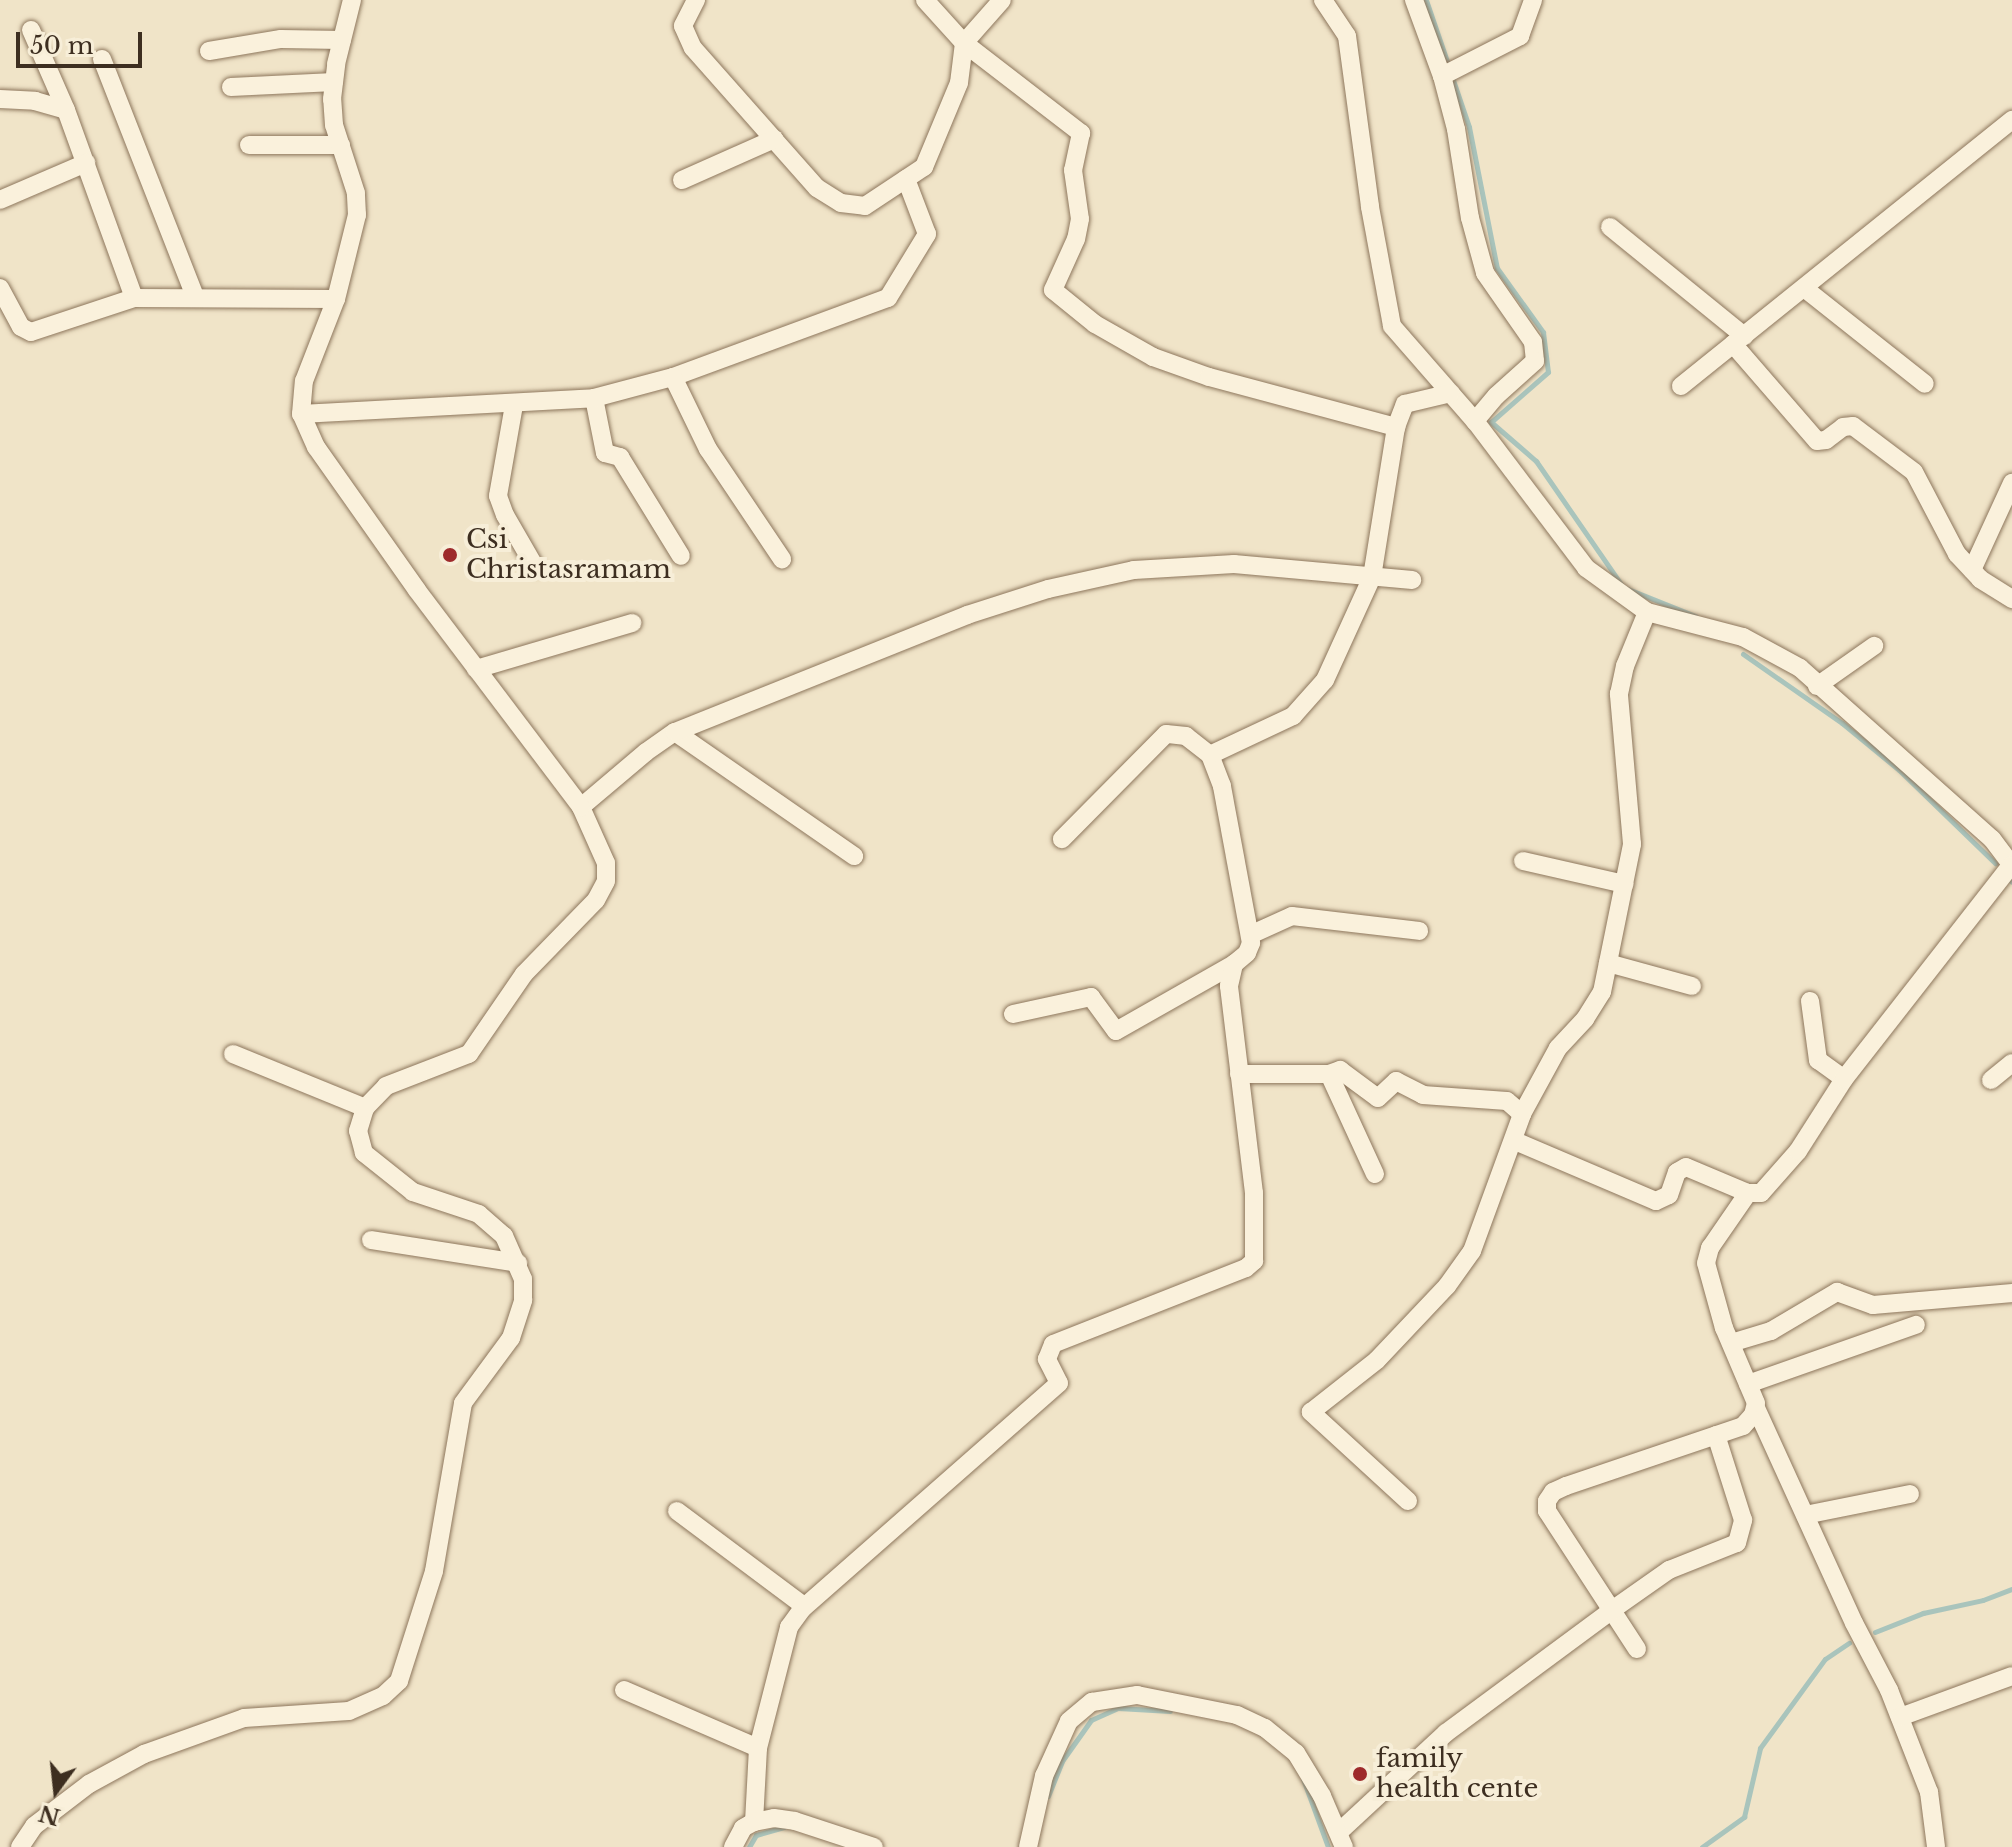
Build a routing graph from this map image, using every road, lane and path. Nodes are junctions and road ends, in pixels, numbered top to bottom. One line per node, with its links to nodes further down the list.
1 (352, 0): 9 (street)
2 (696, 0): 19 (street)
3 (925, 0): 10 (street)
4 (1002, 0): 10 (street)
5 (1323, 0): 36 (street)
6 (1414, 0): 13 (street)
7 (1533, 0): 13 (street)
8 (31, 30): 17 (street)
9 (342, 40): 11 (street); 14 (street)
10 (964, 43): 23 (street); 41 (street)
11 (209, 51)
12 (102, 59): 29 (street)
13 (1449, 72): 40 (street)
14 (334, 82): 15 (street); 21 (street)
15 (231, 87)
16 (0, 99): 17 (street)
17 (66, 110): 22 (street)
18 (2012, 120): 28 (street)
19 (774, 139): 23 (street); 24 (street)
20 (249, 145): 21 (street)
21 (341, 145): 31 (street)
22 (86, 163): 25 (street); 30 (street)
23 (906, 179): 33 (street)
24 (682, 180)
25 (0, 200)
26 (1610, 227): 32 (street)
27 (0, 288): 30 (street)
28 (1804, 288): 32 (street); 34 (street)
29 (195, 296): 30 (street); 31 (street)
30 (134, 298)
31 (336, 299): 39 (street)
32 (1738, 340): 35 (street); 46 (street)
33 (673, 377): 37 (street); 44 (street)
34 (1925, 384)
35 (1681, 386)
36 (1451, 393): 40 (street); 41 (street)
37 (594, 398): 38 (street); 43 (street)
38 (514, 405): 39 (street); 45 (street)
39 (301, 414): 53 (street)
40 (1475, 421): 50 (street)
41 (1396, 427): 47 (street)
42 (2012, 483): 46 (street)
43 (681, 556)
44 (782, 559)
45 (535, 567)
46 (1972, 570): 49 (street)
47 (1372, 577): 48 (street); 55 (street); 56 (street)
48 (1412, 580)
49 (2012, 599)
50 (1647, 612): 54 (street); 62 (street)
51 (632, 623): 53 (street)
52 (1874, 646): 54 (street)
53 (476, 669): 57 (street)
54 (1817, 686): 61 (street)
55 (675, 732): 57 (street); 59 (street)
56 (1210, 755): 58 (street); 64 (street)
57 (581, 807): 76 (street)
58 (1062, 839)
59 (854, 856)
60 (1523, 861): 62 (street)
61 (2012, 865): 74 (street)
62 (1624, 884): 65 (street)
63 (1419, 931): 64 (street)
64 (1250, 935): 66 (street)
65 (1608, 963): 67 (street); 77 (street)
66 (1234, 964): 69 (street); 72 (street)
67 (1692, 986)
68 (1810, 1001): 74 (street)
69 (1013, 1014)
70 (233, 1054): 76 (street)
71 (2012, 1063): 75 (street)
72 (1239, 1074): 73 (street); 93 (street)
73 (1329, 1074): 77 (street); 79 (street)
74 (1844, 1079): 80 (street)
75 (1991, 1080)
76 (365, 1108): 82 (street)
77 (1522, 1114): 78 (street)
78 (1515, 1141): 80 (street); 90 (street)
79 (1375, 1174)
80 (1748, 1193): 85 (street)
81 (371, 1240): 82 (street)
82 (518, 1263): 102 (street)
83 (2012, 1293): 85 (street)
84 (1916, 1325): 86 (street)
85 (1731, 1343): 86 (street)
86 (1748, 1384): 87 (street)
87 (1756, 1408): 88 (street); 92 (street)
88 (1716, 1435): 94 (street); 94 (street)
89 (1910, 1494): 92 (street)
90 (1408, 1501)
91 (677, 1511): 93 (street)
92 (1805, 1515): 98 (street)
93 (804, 1606): 99 (street)
94 (1612, 1610): 95 (street); 101 (street)
95 (1637, 1649)
96 (2012, 1676): 98 (street)
97 (624, 1690): 99 (street)
98 (1900, 1717): 106 (street)
99 (758, 1748): 100 (street)
100 (754, 1822): 103 (street); 104 (street)
101 (1342, 1840): 105 (street)
102 (20, 1847)
103 (733, 1847)
104 (874, 1847)
105 (1028, 1847)
106 (1936, 1847)

